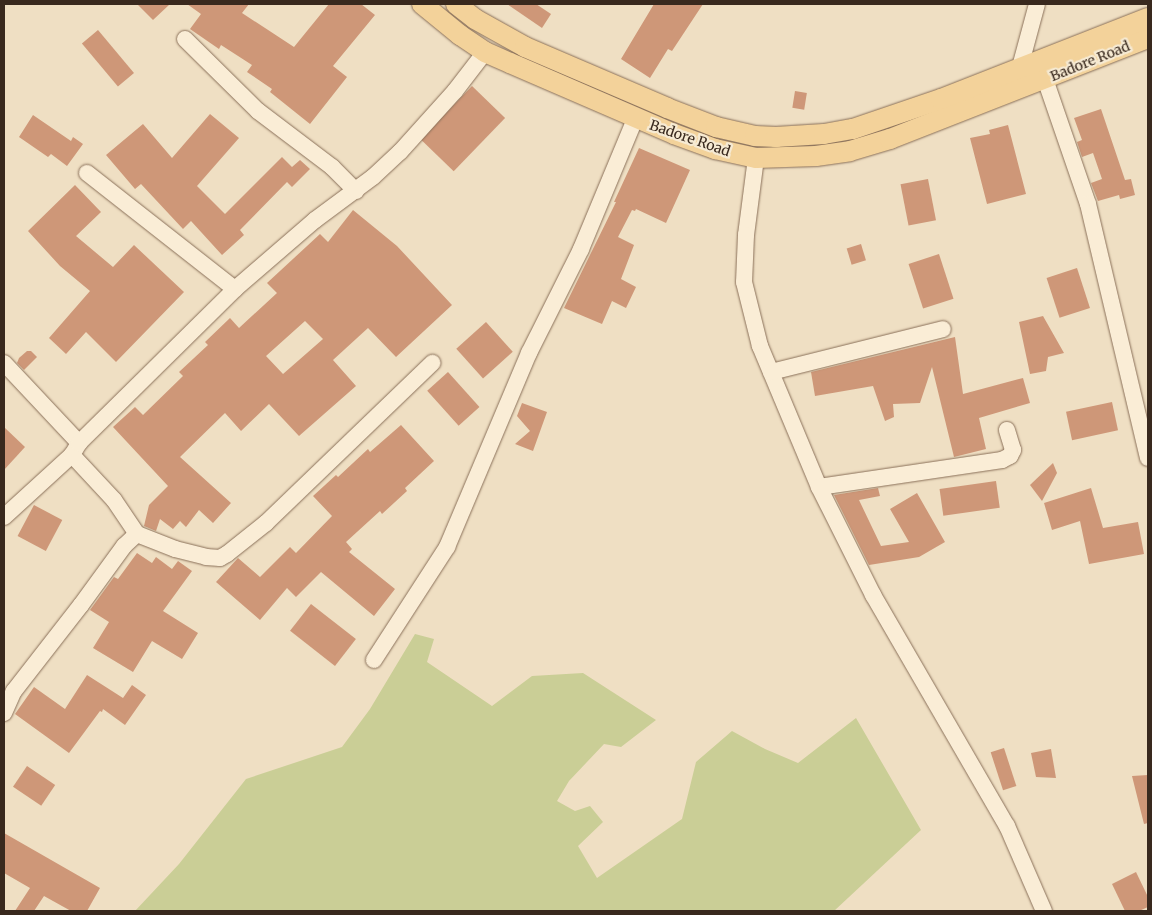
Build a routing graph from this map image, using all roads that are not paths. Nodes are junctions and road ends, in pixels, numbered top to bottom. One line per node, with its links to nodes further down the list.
1 (422, 4): 7 (main road, Badore Road)
2 (456, 4): 8 (main road, Badore Road)
3 (1037, 4): 8 (street)
4 (1148, 18): 8 (main road, Badore Road)
5 (1148, 38): 9 (main road, Badore Road)
6 (185, 39): 13 (street)
7 (485, 52): 10 (main road, Badore Road); 13 (street)
8 (1020, 68)
9 (1045, 79): 11 (main road, Badore Road); 21 (street)
10 (635, 119): 11 (main road, Badore Road); 25 (street)
11 (756, 158): 18 (street)
12 (87, 173): 14 (street)
13 (356, 191): 14 (street)
14 (235, 289): 20 (street)
15 (943, 330): 18 (street)
16 (432, 363): 24 (street)
17 (4, 364): 20 (street)
18 (771, 372): 22 (street)
19 (1007, 430): 22 (street)
20 (76, 449): 23 (street); 24 (street)
21 (1148, 458)
22 (819, 487): 27 (street)
23 (4, 517)
24 (136, 534): 26 (street)
25 (374, 660)
26 (4, 712)
27 (1044, 911)

